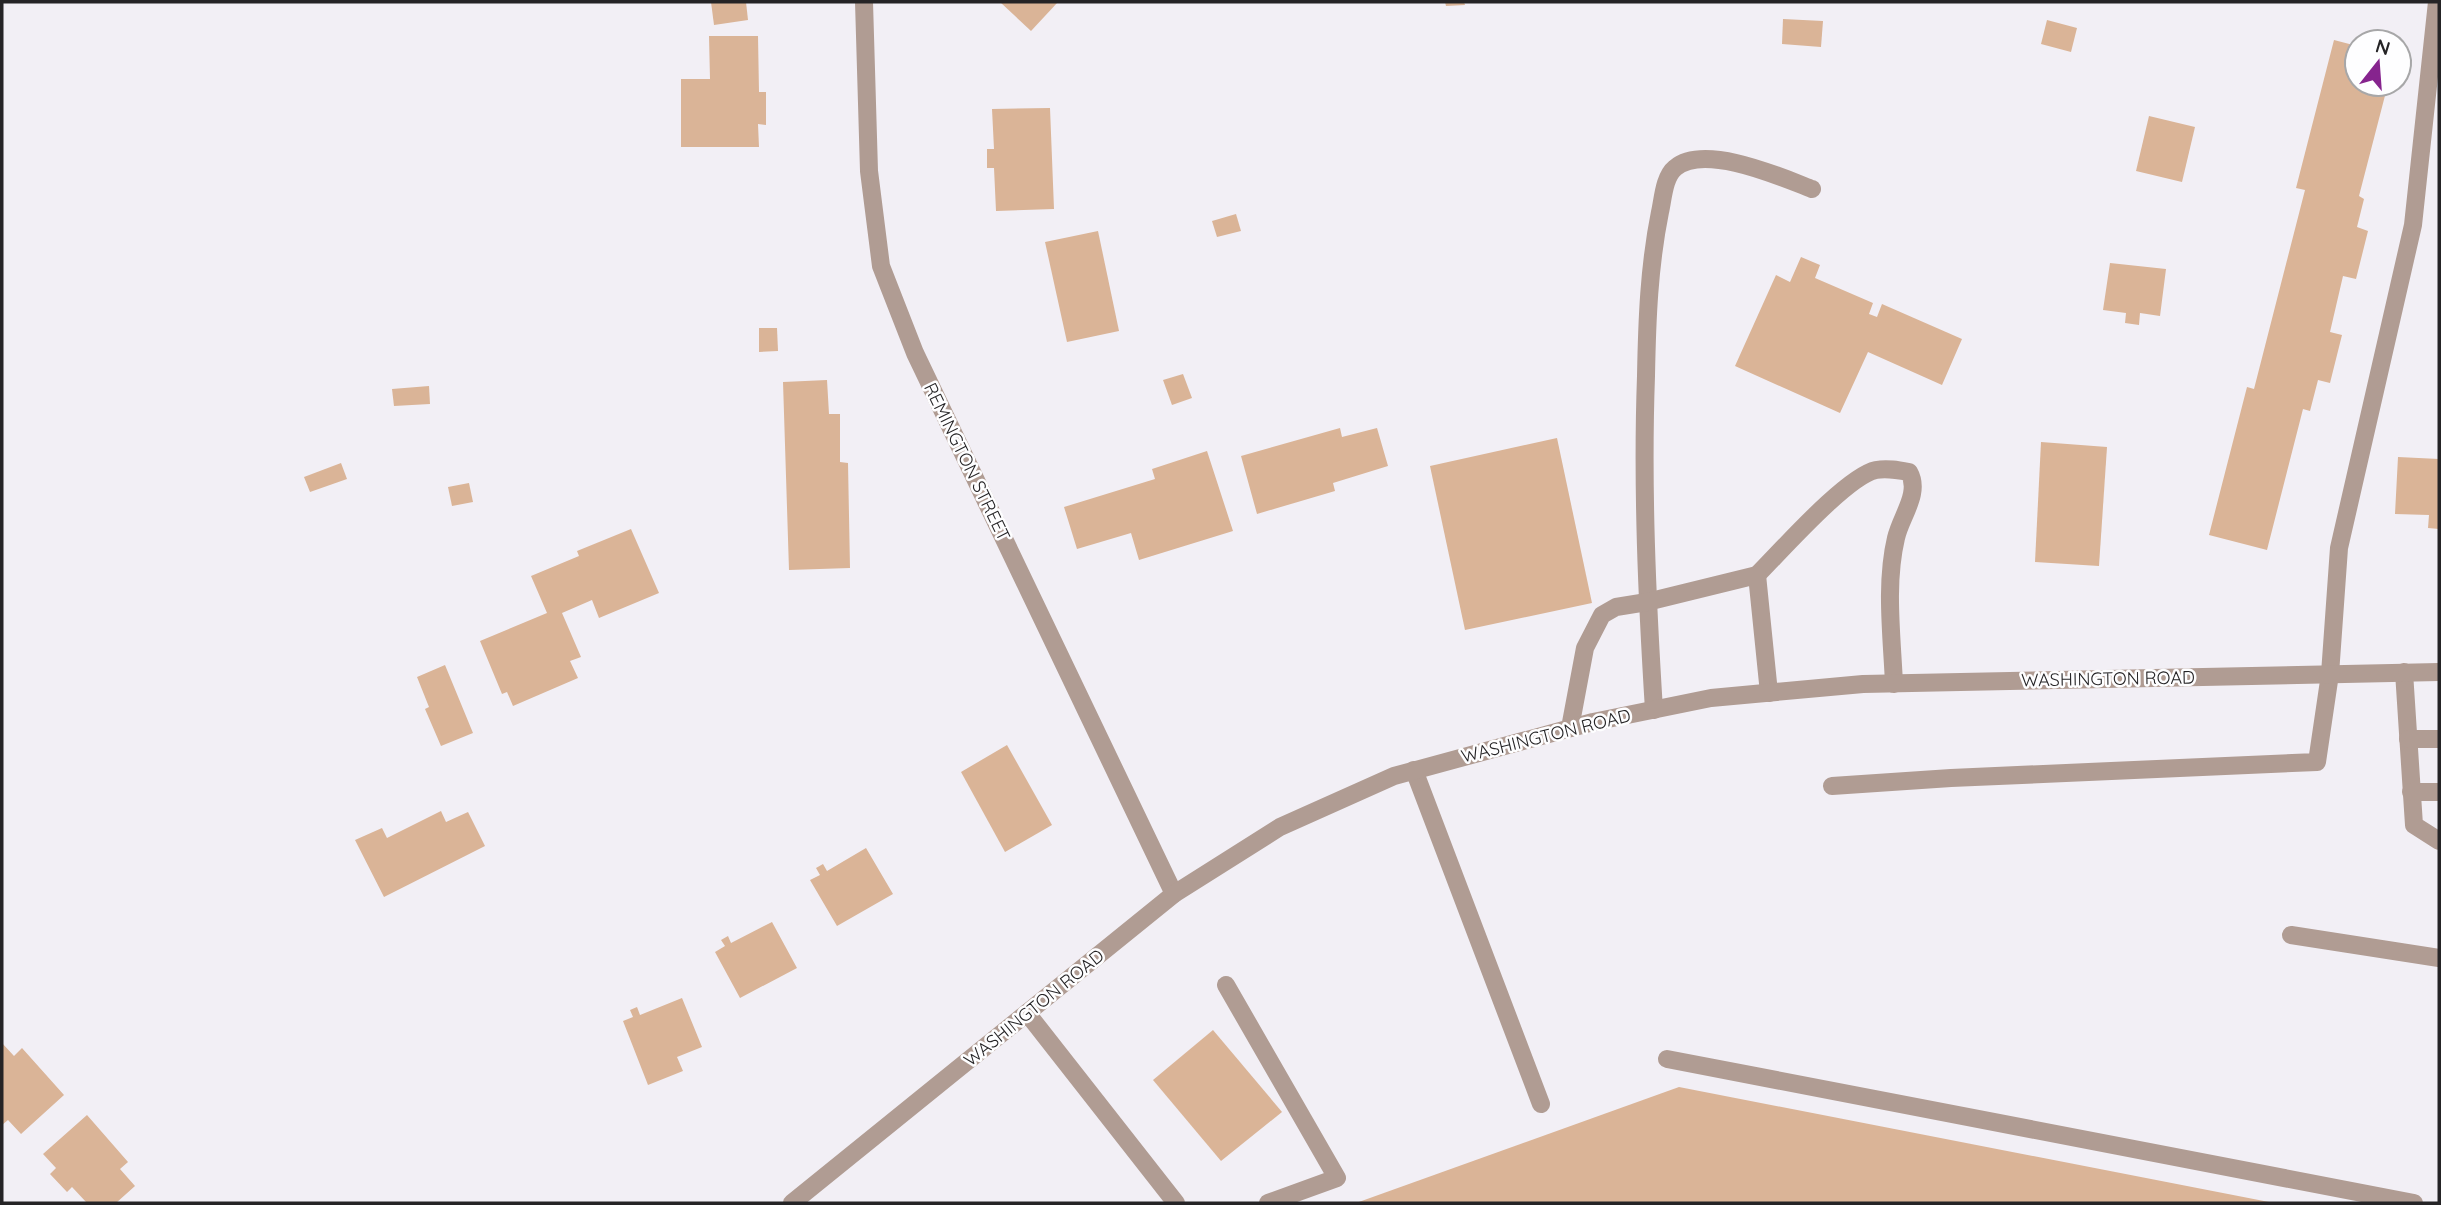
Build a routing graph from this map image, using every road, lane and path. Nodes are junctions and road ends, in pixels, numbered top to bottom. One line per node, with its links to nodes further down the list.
1 (864, 2): 20 (street, REMINGTON STREET)
2 (2437, 2): 8 (street)
3 (1812, 189): 5 (street)
4 (1757, 575): 5 (street); 9 (street); 10 (street)
5 (1647, 602): 11 (street); 12 (street)
6 (2404, 672): 7 (street, WASHINGTON ROAD); 8 (street, WASHINGTON ROAD); 13 (street)
7 (2439, 672)
8 (2330, 674): 9 (street, WASHINGTON ROAD); 16 (street)
9 (1894, 684): 10 (street, WASHINGTON ROAD)
10 (1769, 693): 11 (street, WASHINGTON ROAD)
11 (1654, 710): 12 (street, WASHINGTON ROAD)
12 (1570, 728): 15 (street, WASHINGTON ROAD)
13 (2409, 739): 14 (street); 17 (street)
14 (2439, 739)
15 (1414, 770): 20 (street, WASHINGTON ROAD); 26 (street)
16 (1832, 786)
17 (2411, 792): 18 (street); 19 (street)
18 (2439, 792)
19 (2439, 841)
20 (1174, 894): 24 (street, WASHINGTON ROAD)
21 (2291, 935): 22 (street)
22 (2439, 958)
23 (1226, 985): 29 (street)
24 (1027, 1013): 27 (street, WASHINGTON ROAD); 28 (street)
25 (1667, 1059): 30 (street)
26 (1541, 1104)
27 (793, 1203)
28 (1176, 1203)
29 (1268, 1203)
30 (2414, 1203)

